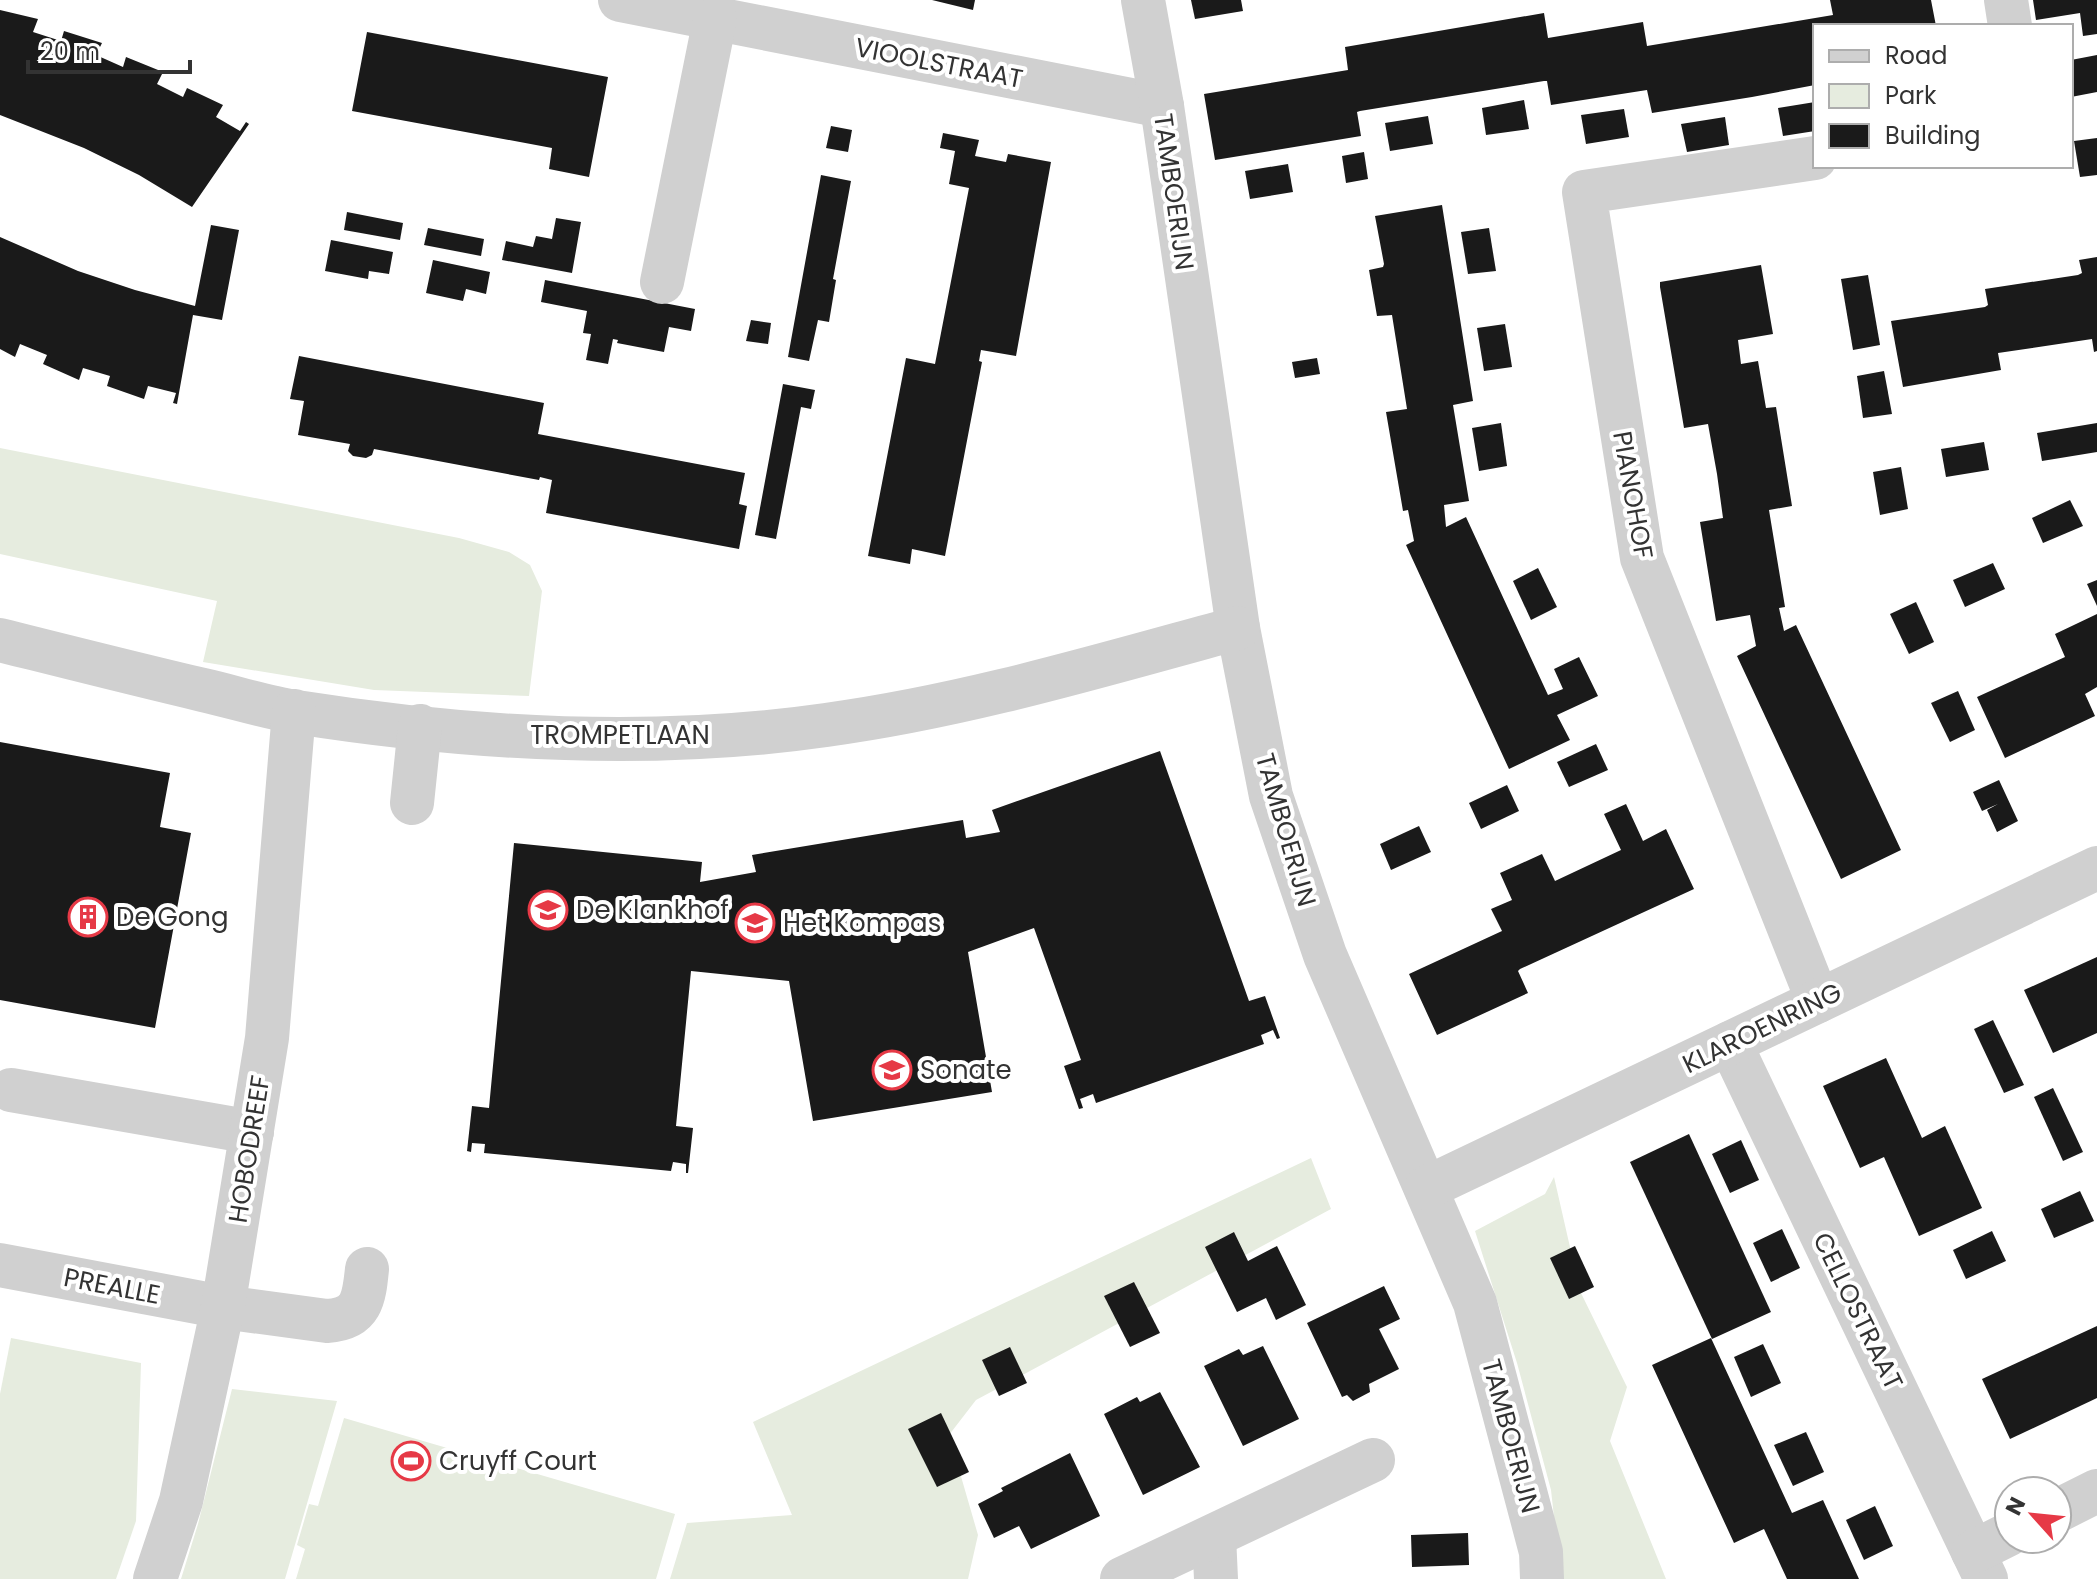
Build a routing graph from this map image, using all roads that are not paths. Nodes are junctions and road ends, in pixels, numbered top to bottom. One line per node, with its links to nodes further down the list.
1 (620, 0): 4 (street, VIOOLSTRAAT)
2 (1143, 0): 6 (street, TAMBOERIJN)
3 (2006, 0): 5 (street)
4 (715, 19): 6 (street, VIOOLSTRAAT); 8 (street)
5 (2010, 24)
6 (1162, 106): 9 (street, TAMBOERIJN)
7 (1813, 158): 15 (street, PIANOHOF)
8 (662, 282)
9 (1238, 628): 12 (street, TROMPETLAAN); 19 (street, TAMBOERIJN)
10 (0, 640): 11 (street, TROMPETLAAN)
11 (294, 711): 12 (street, TROMPETLAAN); 18 (street, HOBODREEF)
12 (420, 726): 13 (street)
13 (412, 803)
14 (2097, 868): 15 (street, KLAROENRING)
15 (1818, 1001): 16 (street, KLAROENRING)
16 (1730, 1043): 19 (street, KLAROENRING); 27 (street, CELLOSTRAAT)
17 (11, 1090): 18 (street)
18 (252, 1132): 22 (street, HOBODREEF)
19 (1426, 1188): 31 (street, TAMBOERIJN)
20 (0, 1265): 22 (street, PREALLE)
21 (367, 1269): 22 (street, PREALLE)
22 (223, 1307): 28 (street, HOBODREEF)
23 (1373, 1460): 26 (street)
24 (2097, 1491): 25 (street)
25 (2073, 1503)
26 (1214, 1536): 29 (street); 30 (street)
27 (1990, 1555)
28 (155, 1579)
29 (1122, 1579)
30 (1216, 1579)
31 (1542, 1579)

